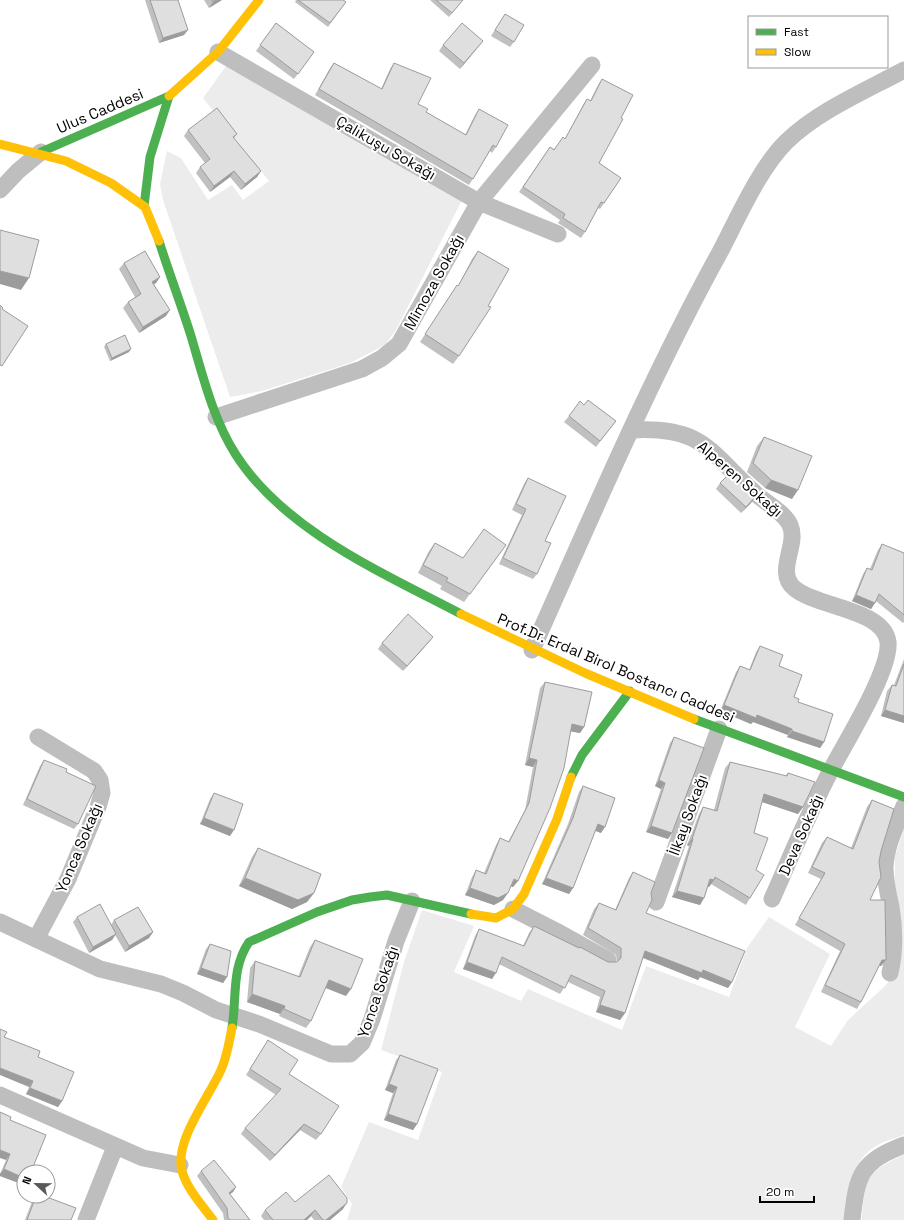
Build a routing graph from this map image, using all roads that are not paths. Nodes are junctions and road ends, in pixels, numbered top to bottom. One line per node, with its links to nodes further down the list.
1 (256, 2): 2 (street, Ulus Caddesi)
2 (218, 52): 5 (street, Ulus Caddesi); 9 (street, Çalıkuşu Sokağı)
3 (592, 65): 9 (street, Mimoza Sokağı)
4 (904, 70): 13 (street)
5 (169, 96): 7 (street, Ulus Caddesi); 10 (street, Ulus Caddesi)
6 (0, 144): 7 (street)
7 (41, 152): 8 (street); 10 (street)
8 (0, 190)
9 (479, 202): 11 (street, Çalıkuşu Sokağı); 12 (street, Mimoza Sokağı)
10 (144, 206): 12 (street, Prof.Dr. Erdal Birol Bostancı Caddesi)
11 (558, 234)
12 (216, 417): 14 (street, Prof.Dr. Erdal Birol Bostancı Caddesi)
13 (631, 430): 14 (street); 18 (street, Alperen Sokağı)
14 (532, 650): 15 (street, Prof.Dr. Erdal Birol Bostancı Caddesi)
15 (630, 692): 16 (street, Prof.Dr. Erdal Birol Bostancı Caddesi); 24 (street)
16 (719, 728): 18 (street, Prof.Dr. Erdal Birol Bostancı Caddesi); 23 (street, İlkay Sokağı)
17 (38, 736): 26 (street, Yonca Sokağı)
18 (830, 771): 19 (street, Prof.Dr. Erdal Birol Bostancı Caddesi); 21 (street, Deva Sokağı)
19 (904, 797)
20 (904, 806): 28 (street)
21 (772, 899)
22 (412, 901): 24 (street); 29 (street); 29 (street, Yonca Sokağı)
23 (656, 902)
24 (512, 909): 27 (street)
25 (0, 922): 26 (street, Yonca Sokağı)
26 (36, 939): 29 (street, Yonca Sokağı)
27 (608, 960)
28 (890, 973)
29 (233, 1016): 33 (street)
30 (0, 1095): 32 (street)
31 (904, 1146): 36 (street)
32 (115, 1147): 33 (street); 34 (street)
33 (180, 1165): 35 (street)
34 (86, 1220)
35 (213, 1220)
36 (852, 1220)

